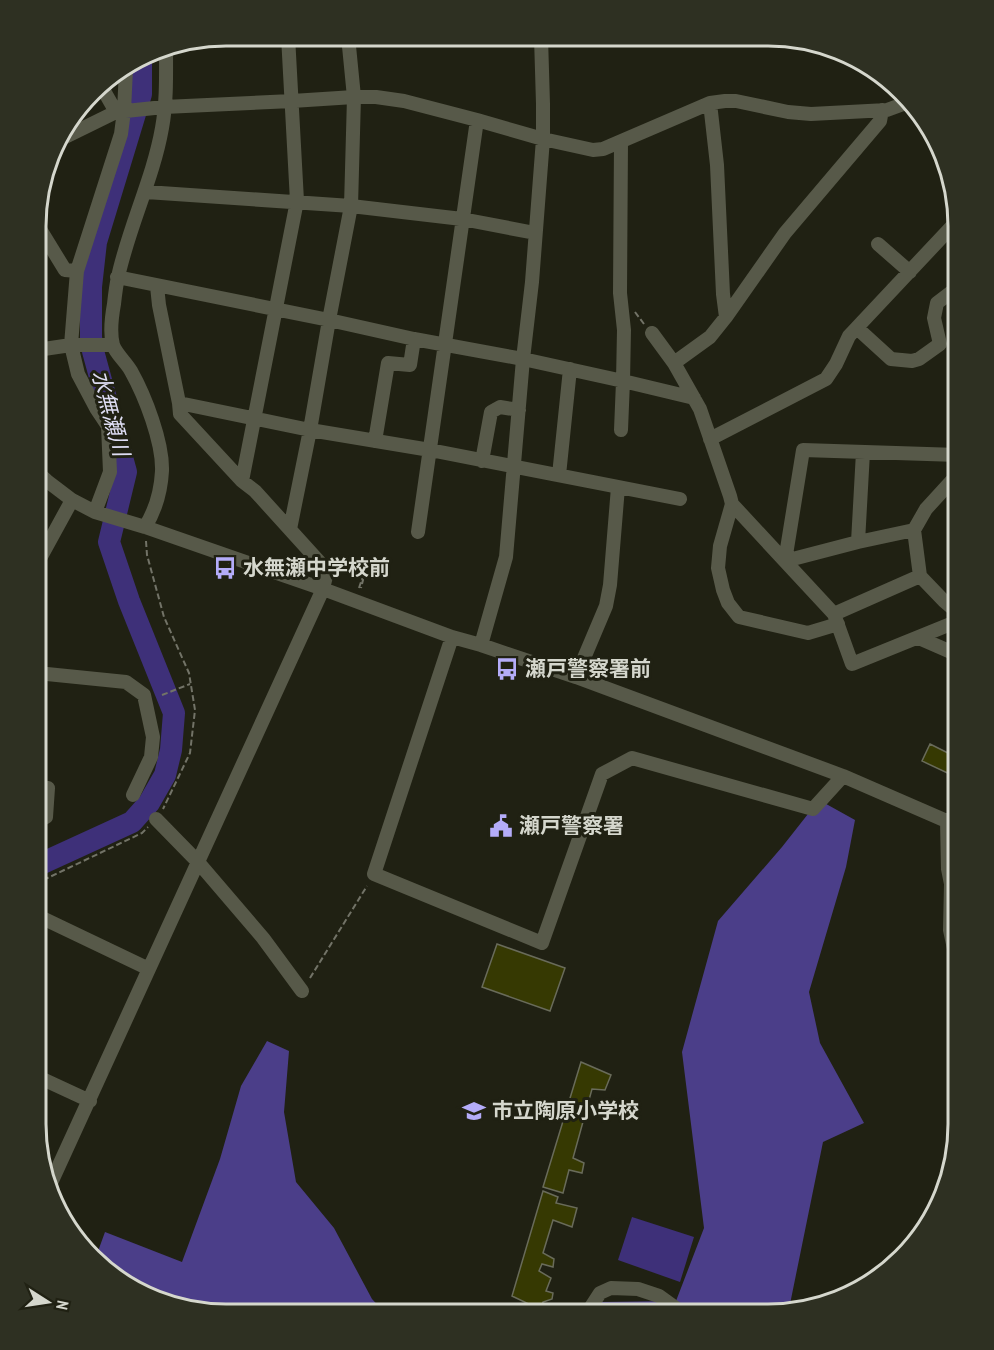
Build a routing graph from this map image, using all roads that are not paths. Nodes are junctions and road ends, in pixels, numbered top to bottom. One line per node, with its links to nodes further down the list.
1 (289, 46): 8 (street)
2 (349, 46): 7 (street)
3 (541, 46): 16 (street)
4 (166, 57): 11 (street)
5 (125, 79): 13 (street)
6 (107, 92): 13 (street)
7 (354, 97): 8 (street); 14 (street); 20 (street)
8 (292, 101): 11 (street); 19 (street)
9 (710, 103): 12 (street); 17 (street); 32 (street)
10 (900, 106): 12 (street)
11 (161, 107): 13 (street); 18 (street)
12 (882, 110): 32 (street)
13 (123, 111): 15 (street); 26 (street)
14 (477, 120): 16 (street); 21 (street)
15 (74, 133)
16 (543, 139): 17 (street); 23 (street)
17 (621, 142): 44 (street)
18 (146, 192): 19 (street); 28 (street)
19 (297, 201): 20 (street); 31 (street)
20 (351, 206): 21 (street); 33 (street)
21 (462, 219): 23 (street); 37 (street)
22 (948, 231): 27 (street)
23 (535, 233): 41 (street)
24 (46, 239): 26 (street)
25 (878, 244): 27 (street)
26 (77, 271): 38 (street)
27 (910, 272): 34 (street)
28 (117, 277): 29 (street); 39 (street)
29 (157, 286): 31 (street); 46 (street)
30 (948, 295): 34 (street)
31 (276, 310): 33 (street); 48 (street)
32 (726, 317): 42 (street)
33 (329, 320): 36 (street); 49 (street)
34 (857, 328): 51 (street)
35 (652, 333): 42 (street)
36 (414, 339): 37 (street); 52 (street)
37 (444, 344): 41 (street); 53 (street)
38 (71, 345): 39 (street); 40 (street); 66 (street)
39 (113, 345): 67 (street)
40 (46, 349)
41 (523, 359): 43 (street); 47 (street)
42 (674, 363): 45 (street)
43 (570, 369): 44 (street); 58 (street)
44 (623, 381): 45 (street); 50 (street)
45 (694, 398): 51 (street)
46 (179, 403): 48 (street); 60 (street)
47 (519, 410): 56 (street); 57 (street)
48 (254, 417): 49 (street); 60 (street)
49 (310, 430): 52 (street); 68 (street)
50 (621, 430)
51 (710, 439): 65 (street)
52 (375, 441): 53 (street)
53 (430, 450): 56 (street); 70 (street)
54 (863, 452): 55 (street); 71 (street); 73 (street)
55 (948, 455)
56 (482, 460): 57 (street)
57 (514, 467): 58 (street); 81 (street)
58 (560, 475): 62 (street)
59 (46, 481): 64 (street)
60 (242, 481): 68 (street)
61 (948, 485): 69 (street)
62 (618, 487): 63 (street); 84 (street)
63 (680, 499)
64 (72, 500): 66 (street); 72 (street)
65 (732, 504): 73 (street); 77 (street)
66 (95, 512): 67 (street)
67 (145, 527): 75 (street)
68 (290, 530): 75 (street)
69 (915, 530): 71 (street); 74 (street)
70 (418, 532)
71 (858, 542): 73 (street)
72 (46, 548)
73 (785, 561): 77 (street)
74 (920, 576): 76 (street); 77 (street)
75 (323, 589): 79 (street); 91 (street)
76 (948, 604)
77 (836, 619): 80 (street)
78 (948, 625): 80 (street)
79 (452, 637): 81 (street); 85 (street)
80 (918, 638): 82 (street)
81 (481, 645): 84 (street)
82 (948, 651)
83 (46, 674): 87 (street)
84 (576, 677): 85 (street)
85 (843, 776): 90 (street)
86 (46, 788): 88 (street)
87 (133, 795)
88 (46, 817)
89 (156, 819): 91 (street)
90 (947, 821)
91 (198, 862): 93 (street); 94 (street)
92 (46, 920): 93 (street)
93 (149, 969): 96 (street)
94 (302, 991)
95 (46, 1081): 96 (street)
96 (90, 1101): 97 (street)
97 (55, 1175)
98 (593, 1304): 99 (street)
99 (670, 1304)

